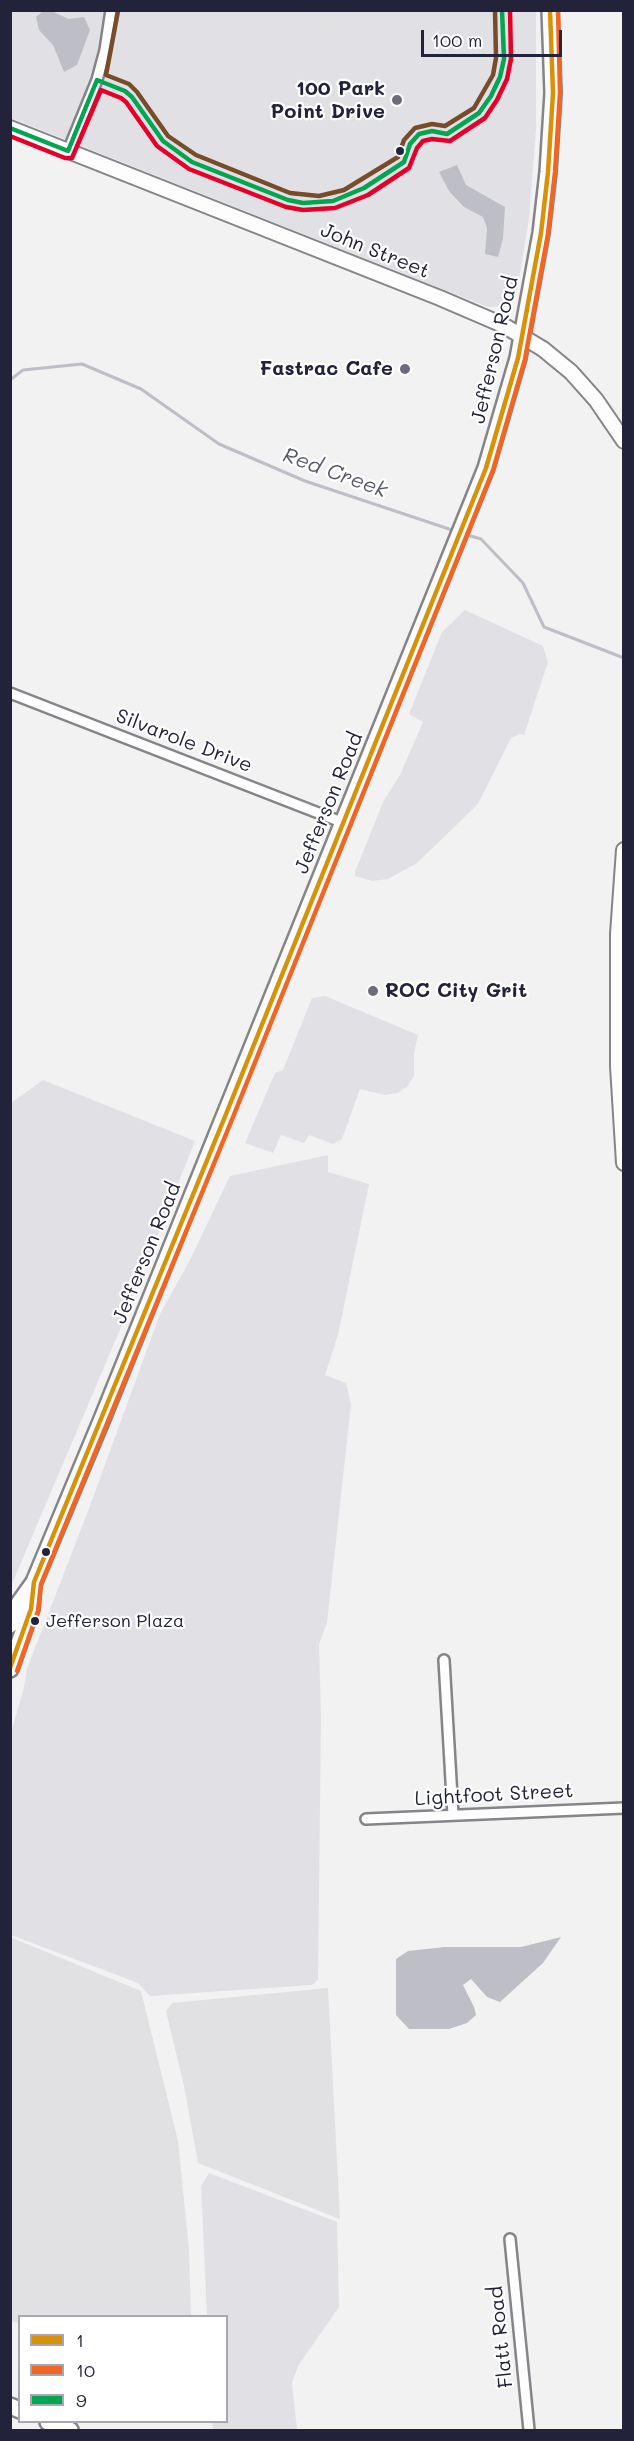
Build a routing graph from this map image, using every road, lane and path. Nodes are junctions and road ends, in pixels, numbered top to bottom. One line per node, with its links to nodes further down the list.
1 (111, 10): 4 (street)
2 (550, 10): 5 (main road, Jefferson Road)
3 (10, 128): 4 (street, John Street)
4 (68, 151): 5 (street, John Street)
5 (522, 336): 6 (street, John Street); 8 (main road, Jefferson Road)
6 (624, 441)
7 (10, 693): 8 (street, Silvarole Drive)
8 (344, 822): 12 (main road, Jefferson Road)
9 (624, 850): 10 (street)
10 (621, 1087): 11 (street)
11 (624, 1163)
12 (34, 1582): 13 (main road, Jefferson Road); 15 (main road, Jefferson Road)
13 (10, 1625)
14 (444, 1660): 17 (street)
15 (10, 1669)
16 (624, 1808): 17 (street, Lightfoot Street)
17 (453, 1815): 18 (street, Lightfoot Street)
18 (366, 1819)
19 (510, 2239): 22 (street, Flatt Road)
20 (53, 2423): 21 (main road)
21 (70, 2430)
22 (529, 2430)

